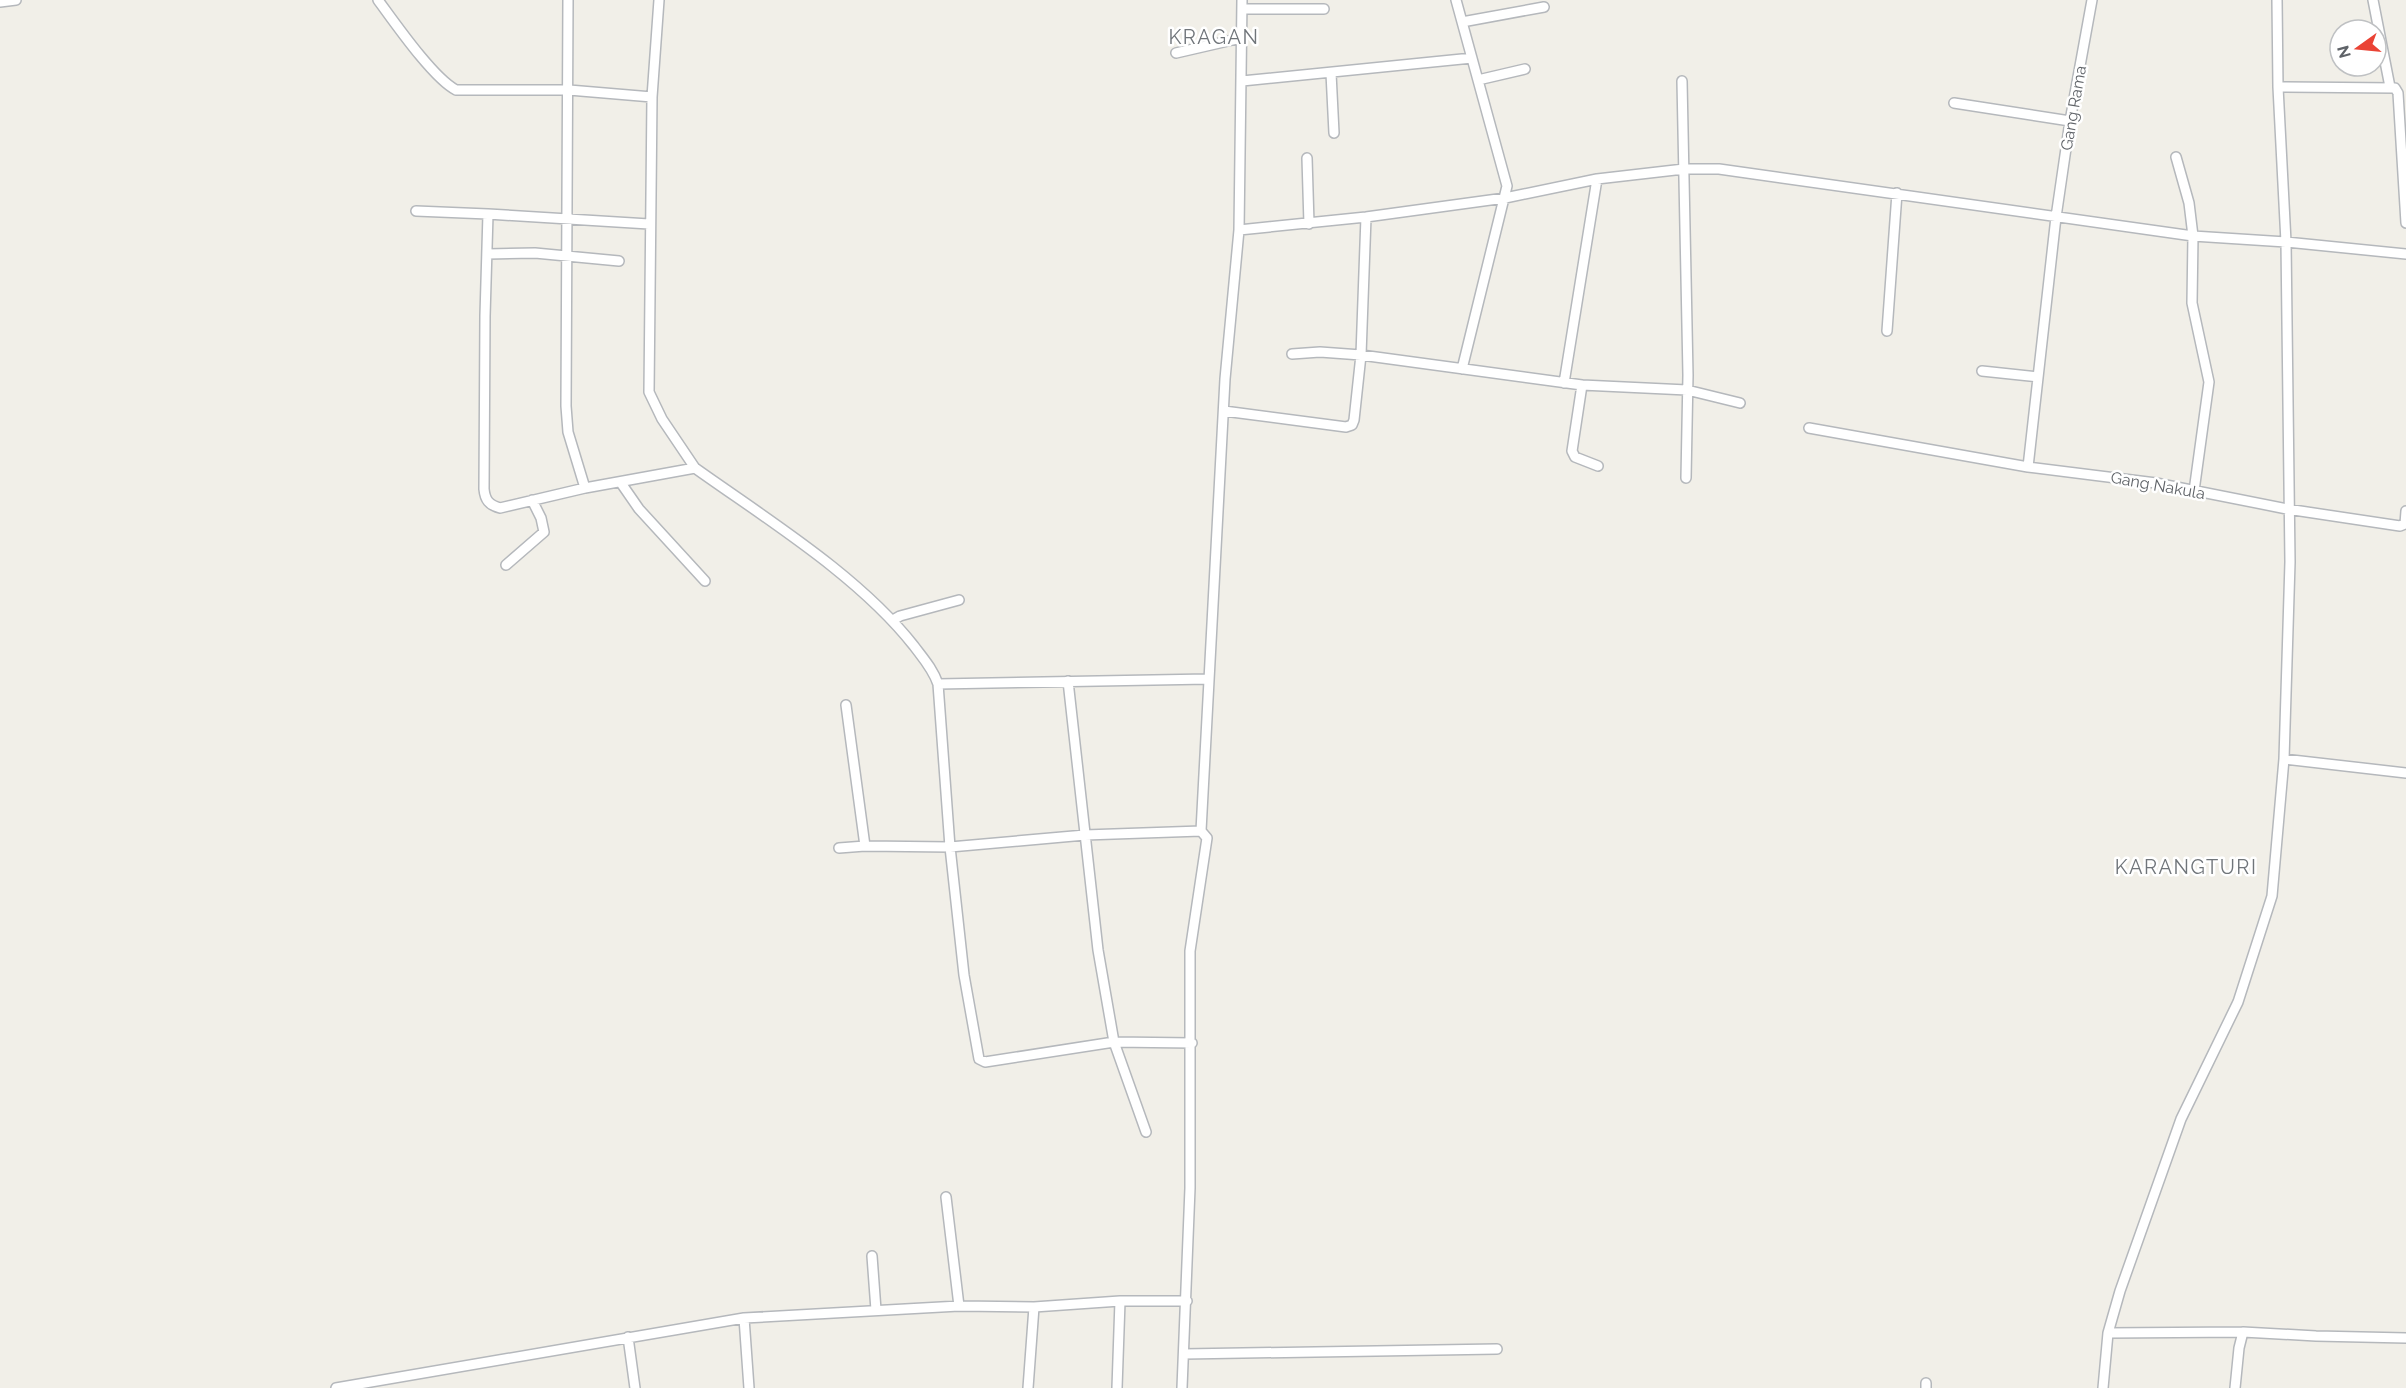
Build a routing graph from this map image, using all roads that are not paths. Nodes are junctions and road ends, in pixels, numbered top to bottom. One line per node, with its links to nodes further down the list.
1 (16, 0): 9 (street)
2 (378, 0): 24 (street)
3 (568, 0): 24 (street)
4 (659, 0): 25 (street)
5 (1456, 0): 13 (street)
6 (2092, 0): 27 (street, Gang Rama)
7 (2277, 0): 22 (street)
8 (2373, 0): 23 (street)
9 (0, 2)
10 (1242, 4): 12 (street); 14 (street)
11 (1544, 7): 13 (street)
12 (1324, 9)
13 (1462, 22): 16 (street)
14 (1241, 38): 15 (street); 20 (street)
15 (1176, 53)
16 (1472, 58): 18 (street); 19 (street)
17 (1526, 69): 19 (street)
18 (1331, 73): 20 (street); 28 (street)
19 (1478, 80): 34 (street)
20 (1242, 81): 43 (street)
21 (1682, 81): 31 (street)
22 (2278, 87): 23 (street); 45 (street)
23 (2390, 87): 40 (street)
24 (569, 90): 25 (street); 39 (street)
25 (652, 97): 41 (street)
26 (1954, 103): 27 (street)
27 (2070, 121): 38 (street, Gang Rama)
28 (1334, 134)
29 (2176, 157): 44 (street)
30 (1306, 158): 42 (street)
31 (1684, 169): 32 (street); 33 (street); 58 (street)
32 (1597, 178): 34 (street); 56 (street)
33 (1897, 193): 38 (street); 50 (street)
34 (1505, 198): 37 (street); 53 (street)
35 (416, 211): 36 (street)
36 (488, 214): 39 (street); 46 (street)
37 (1366, 217): 42 (street); 52 (street)
38 (2056, 217): 44 (street); 55 (street, Gang Rama)
39 (566, 220): 41 (street); 48 (street)
40 (2406, 223)
41 (649, 224): 64 (street)
42 (1309, 224): 43 (street)
43 (1239, 230): 60 (street)
44 (2193, 236): 45 (street); 68 (street)
45 (2286, 242): 47 (street); 70 (street)
46 (488, 254): 48 (street); 69 (street)
47 (2406, 254)
48 (567, 255): 49 (street); 67 (street)
49 (619, 261)
50 (1887, 331)
51 (1292, 354): 52 (street)
52 (1361, 355): 53 (street); 60 (street)
53 (1462, 369): 56 (street)
54 (1982, 371): 55 (street)
55 (2038, 377): 63 (street, Gang Rama)
56 (1564, 383): 57 (street)
57 (1582, 385): 58 (street); 62 (street)
58 (1687, 390): 59 (street); 65 (street)
59 (1740, 403)
60 (1224, 411): 76 (street)
61 (1809, 428): 63 (street, Gang Nakula)
62 (1598, 466)
63 (2028, 467): 68 (street, Gang Nakula)
64 (695, 468): 66 (street); 75 (street)
65 (1686, 478)
66 (621, 483): 67 (street); 73 (street)
67 (585, 488): 69 (street)
68 (2194, 491): 70 (street, Gang Nakula)
69 (532, 500): 72 (street)
70 (2287, 509): 71 (street, Gang Nakula); 80 (street)
71 (2406, 511)
72 (506, 565)
73 (705, 581)
74 (959, 600): 75 (street)
75 (893, 620): 78 (street)
76 (1208, 679): 77 (street); 82 (street)
77 (1068, 681): 78 (street); 83 (street)
78 (938, 684): 85 (street)
79 (846, 705): 84 (street)
80 (2284, 759): 81 (street); 99 (street)
81 (2406, 772)
82 (1201, 831): 83 (street); 88 (street)
83 (1085, 835): 85 (street); 87 (street)
84 (866, 846): 85 (street); 86 (street)
85 (950, 847): 87 (street)
86 (839, 848)
87 (1114, 1042): 88 (street); 89 (street)
88 (1192, 1043): 93 (street)
89 (1146, 1132)
90 (946, 1197): 94 (street)
91 (872, 1256): 96 (street)
92 (1120, 1301): 93 (street); 95 (street); 109 (street)
93 (1187, 1301): 103 (street)
94 (959, 1306): 95 (street); 96 (street)
95 (1034, 1307): 108 (street)
96 (876, 1310): 97 (street)
97 (744, 1318): 100 (street); 107 (street)
98 (2243, 1332): 99 (street); 101 (street); 112 (street)
99 (2108, 1333): 111 (street)
100 (628, 1337): 104 (street); 106 (street)
101 (2406, 1338)
102 (1497, 1349): 103 (street)
103 (1184, 1354): 110 (street)
104 (370, 1384): 105 (street)
105 (336, 1388)
106 (635, 1388)
107 (749, 1388)
108 (1028, 1388)
109 (1117, 1388)
110 (1182, 1388)
111 (2103, 1388)
112 (2235, 1388)

